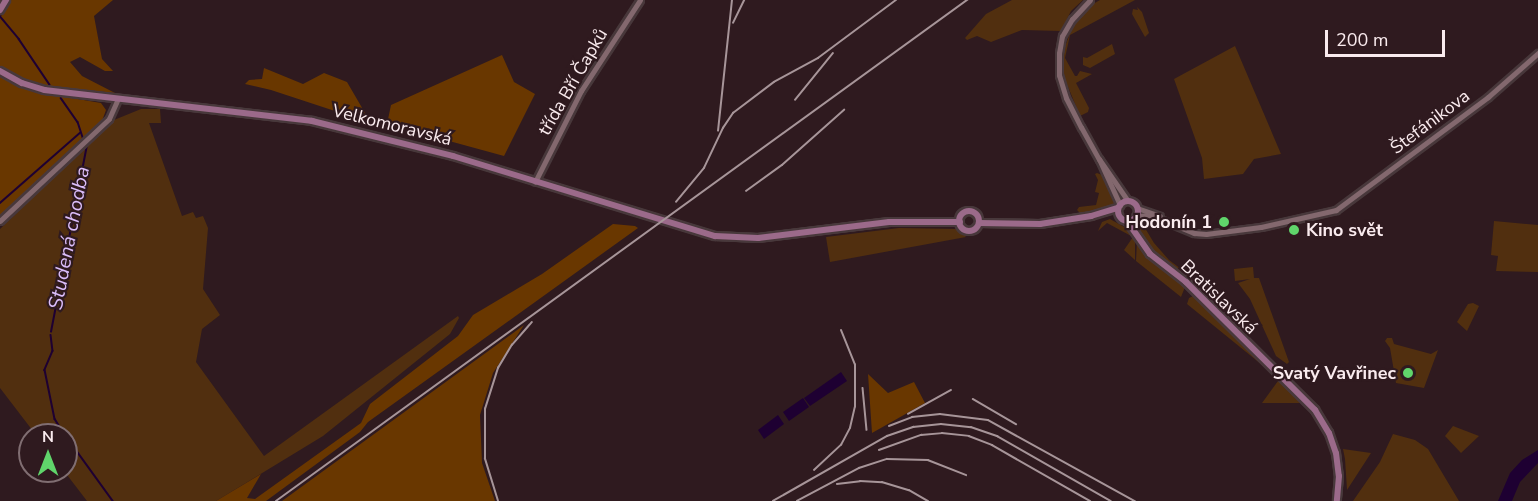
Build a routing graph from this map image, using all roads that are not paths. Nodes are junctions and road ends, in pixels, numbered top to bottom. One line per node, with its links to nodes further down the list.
1 (6, 0): 4 (main road)
2 (640, 0): 9 (street, třída Bří Čapků)
3 (1090, 0): 8 (main road)
4 (1, 9)
5 (1538, 53): 19 (main road, Štefánikova)
6 (0, 71): 7 (main road, Velkomoravská)
7 (118, 99): 9 (main road, Velkomoravská); 16 (street)
8 (1099, 159): 10 (main road); 11 (main road)
9 (535, 182): 18 (main road, Velkomoravská)
10 (1128, 201): 11 (main road); 12 (main road)
11 (1119, 207): 13 (main road); 14 (main road)
12 (1137, 208): 15 (main road); 19 (main road)
13 (1091, 216): 14 (main road); 20 (main road)
14 (1119, 217): 17 (main road)
15 (1136, 217): 17 (main road); 19 (main road); 21 (main road, Bratislavská)
16 (0, 221)
17 (1127, 221): 21 (main road, Bratislavská)
18 (960, 222): 20 (main road); 20 (main road)
19 (1169, 222)
20 (979, 223)
21 (1137, 235): 22 (main road, Bratislavská)
22 (1337, 501)

